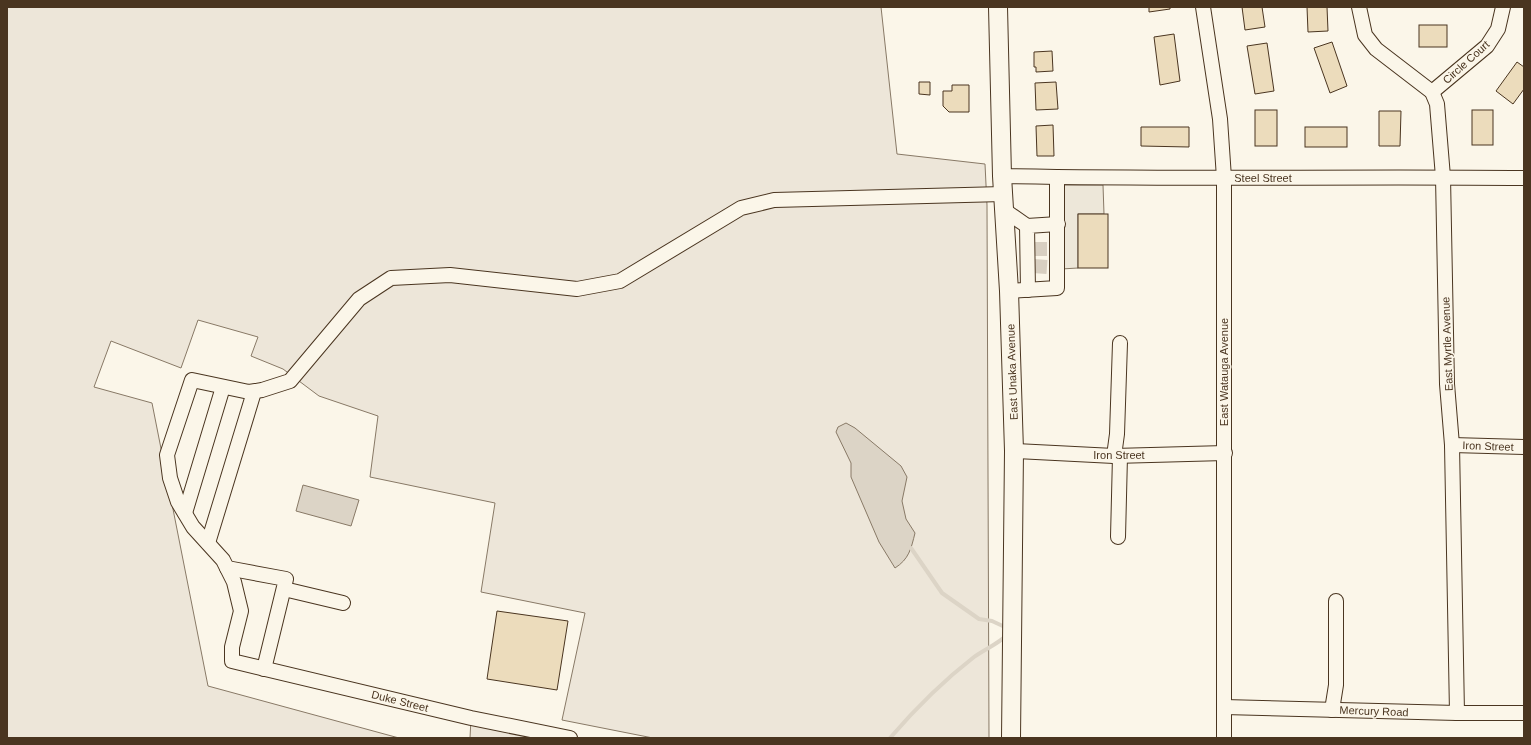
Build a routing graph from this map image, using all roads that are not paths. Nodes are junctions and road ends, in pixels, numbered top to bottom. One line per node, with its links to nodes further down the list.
1 (998, 7): 6 (main road, East Unaka Avenue)
2 (1203, 7): 9 (street, East Watauga Avenue)
3 (1360, 7): 5 (street)
4 (1503, 7): 5 (street, Circle Court)
5 (1432, 92): 8 (street, East Myrtle Avenue)
6 (1002, 176): 7 (street, Steel Street); 11 (main road, East Unaka Avenue)
7 (1057, 177): 9 (street, Steel Street); 12 (street)
8 (1443, 177): 9 (street, Steel Street); 10 (street, Steel Street); 19 (street, East Myrtle Avenue)
9 (1224, 178): 22 (street, East Watauga Avenue)
10 (1524, 178)
11 (1003, 202): 13 (street); 15 (main road, East Unaka Avenue); 18 (street)
12 (1058, 224): 13 (street); 14 (street)
13 (1027, 226): 14 (street)
14 (1028, 290): 15 (street)
15 (1009, 291): 21 (main road, East Unaka Avenue)
16 (1120, 343): 23 (street)
17 (223, 387): 18 (street); 24 (street); 24 (street)
18 (254, 392): 26 (street)
19 (1452, 445): 20 (street, Iron Street); 35 (street, East Myrtle Avenue)
20 (1524, 447)
21 (1014, 451): 23 (street, Iron Street); 38 (main road, East Unaka Avenue)
22 (1225, 453): 23 (street, Iron Street); 32 (street, East Watauga Avenue)
23 (1117, 456): 25 (street)
24 (185, 513): 26 (street)
25 (1118, 537)
26 (208, 543): 27 (street)
27 (227, 568): 28 (street); 31 (street, Duke Street)
28 (284, 589): 30 (street); 31 (street)
29 (1336, 601): 33 (street)
30 (343, 603)
31 (264, 669): 36 (street, Duke Street)
32 (1224, 707): 33 (street, Mercury Road); 39 (street, East Watauga Avenue)
33 (1332, 710): 35 (street, Mercury Road)
34 (1524, 713): 35 (street, Mercury Road)
35 (1457, 714)
36 (544, 735): 37 (street, Duke Street)
37 (570, 738)
38 (1011, 738)
39 (1224, 738)

